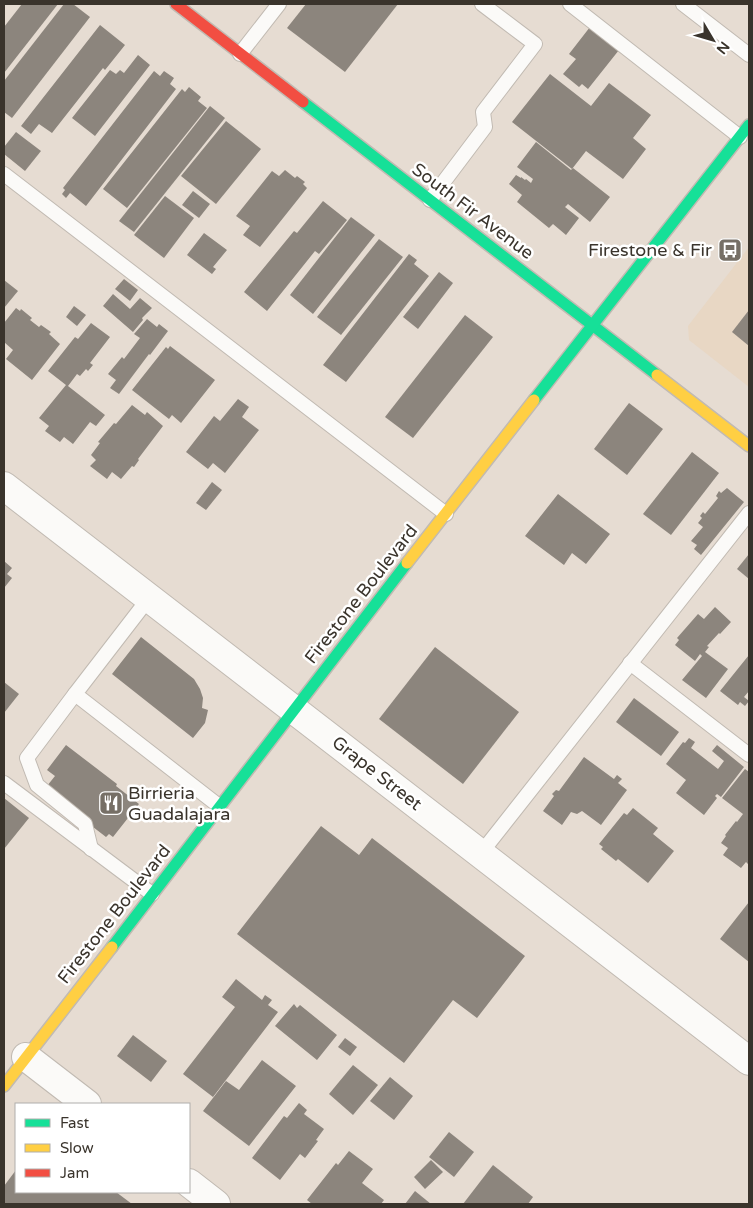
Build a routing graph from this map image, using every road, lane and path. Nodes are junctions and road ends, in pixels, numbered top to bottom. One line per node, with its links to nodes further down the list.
1 (176, 4): 6 (main road, South Fir Avenue)
2 (280, 4): 6 (lane)
3 (482, 4): 11 (lane)
4 (570, 4): 9 (lane)
5 (683, 4): 7 (lane)
6 (240, 54): 11 (main road, South Fir Avenue)
7 (749, 55)
8 (749, 125): 9 (main road, Firestone Boulevard)
9 (740, 137): 12 (main road, Firestone Boulevard)
10 (4, 174): 16 (lane)
11 (430, 200): 12 (main road, South Fir Avenue)
12 (593, 324): 13 (main road, South Fir Avenue); 16 (main road, Firestone Boulevard)
13 (749, 446)
14 (4, 486): 17 (street, Grape Street)
15 (749, 513): 18 (lane)
16 (446, 514): 20 (main road, Firestone Boulevard)
17 (148, 598): 19 (lane); 20 (street, Grape Street)
18 (630, 663): 21 (lane); 25 (lane)
19 (75, 694): 23 (lane); 24 (lane)
20 (294, 709): 23 (main road, Firestone Boulevard); 25 (street, Grape Street)
21 (749, 755)
22 (4, 783): 24 (lane)
23 (219, 806): 26 (main road, Firestone Boulevard)
24 (91, 849): 26 (lane)
25 (481, 853): 28 (street, Grape Street)
26 (152, 894): 27 (main road, Firestone Boulevard)
27 (26, 1057): 29 (main road, Firestone Boulevard); 30 (street)
28 (749, 1061)
29 (4, 1086)
30 (86, 1103)
31 (190, 1184): 32 (street)
32 (216, 1204)

